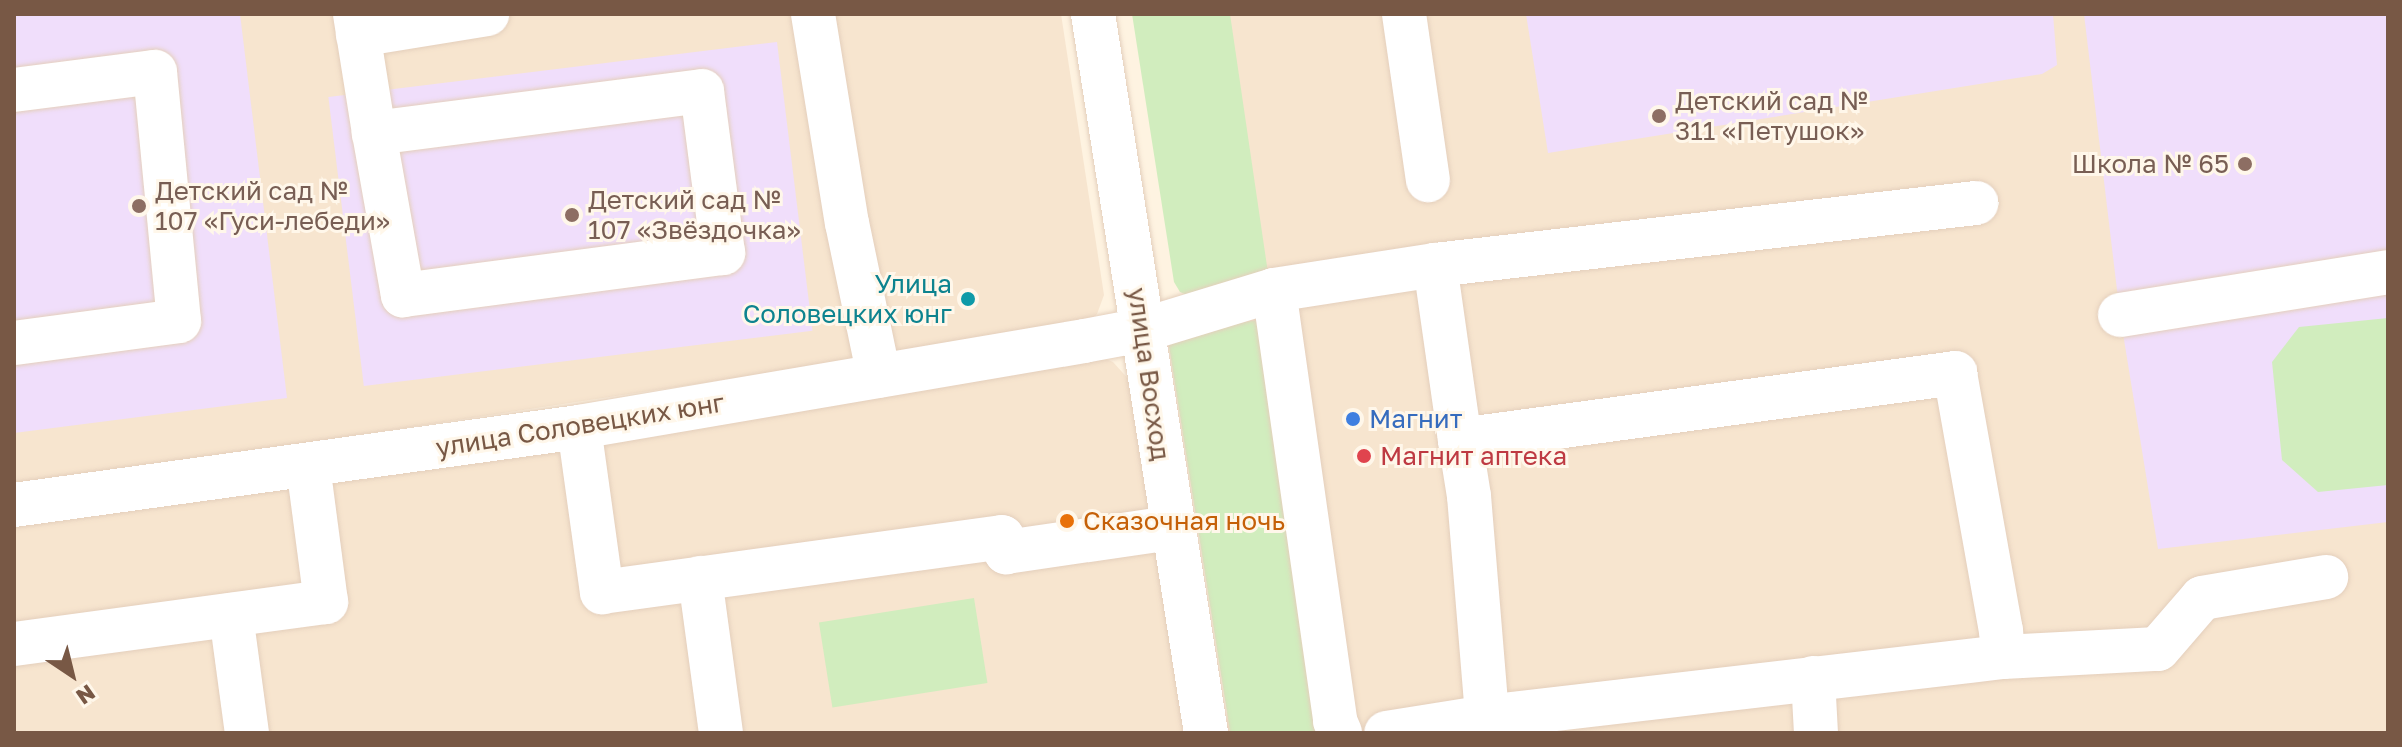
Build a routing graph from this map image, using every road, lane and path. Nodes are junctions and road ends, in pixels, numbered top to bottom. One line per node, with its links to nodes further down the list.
1 (487, 14): 5 (street)
2 (813, 14): 16 (street)
3 (1093, 14): 14 (street, улица Восход)
4 (1404, 14): 8 (street)
5 (356, 24): 7 (street)
6 (14, 90): 15 (street)
7 (374, 133): 7 (street)
8 (1428, 180)
9 (1976, 203): 10 (street, улица Соловецких юнг)
10 (1435, 265): 12 (street, улица Соловецких юнг); 18 (street)
11 (2388, 272): 13 (street)
12 (1274, 290): 14 (street, улица Соловецких юнг); 32 (street)
13 (2120, 315)
14 (1143, 330): 16 (street, улица Соловецких юнг); 21 (street, улица Восход)
15 (14, 343)
16 (879, 376): 17 (street, улица Соловецких юнг)
17 (579, 427): 19 (street, улица Соловецких юнг); 23 (street)
18 (1460, 440): 26 (street); 28 (street)
19 (308, 465): 20 (street, улица Соловецких юнг); 24 (street)
20 (14, 505)
21 (1171, 528): 23 (street); 31 (street, улица Восход)
22 (2326, 577): 26 (street)
23 (700, 578): 30 (street)
24 (231, 615): 25 (street); 29 (street)
25 (14, 644)
26 (2003, 657): 27 (street)
27 (1813, 678): 28 (street); 34 (street)
28 (1487, 717): 33 (street)
29 (247, 733)
30 (721, 733)
31 (1206, 733)
32 (1340, 733)
33 (1386, 733)
34 (1816, 733)

